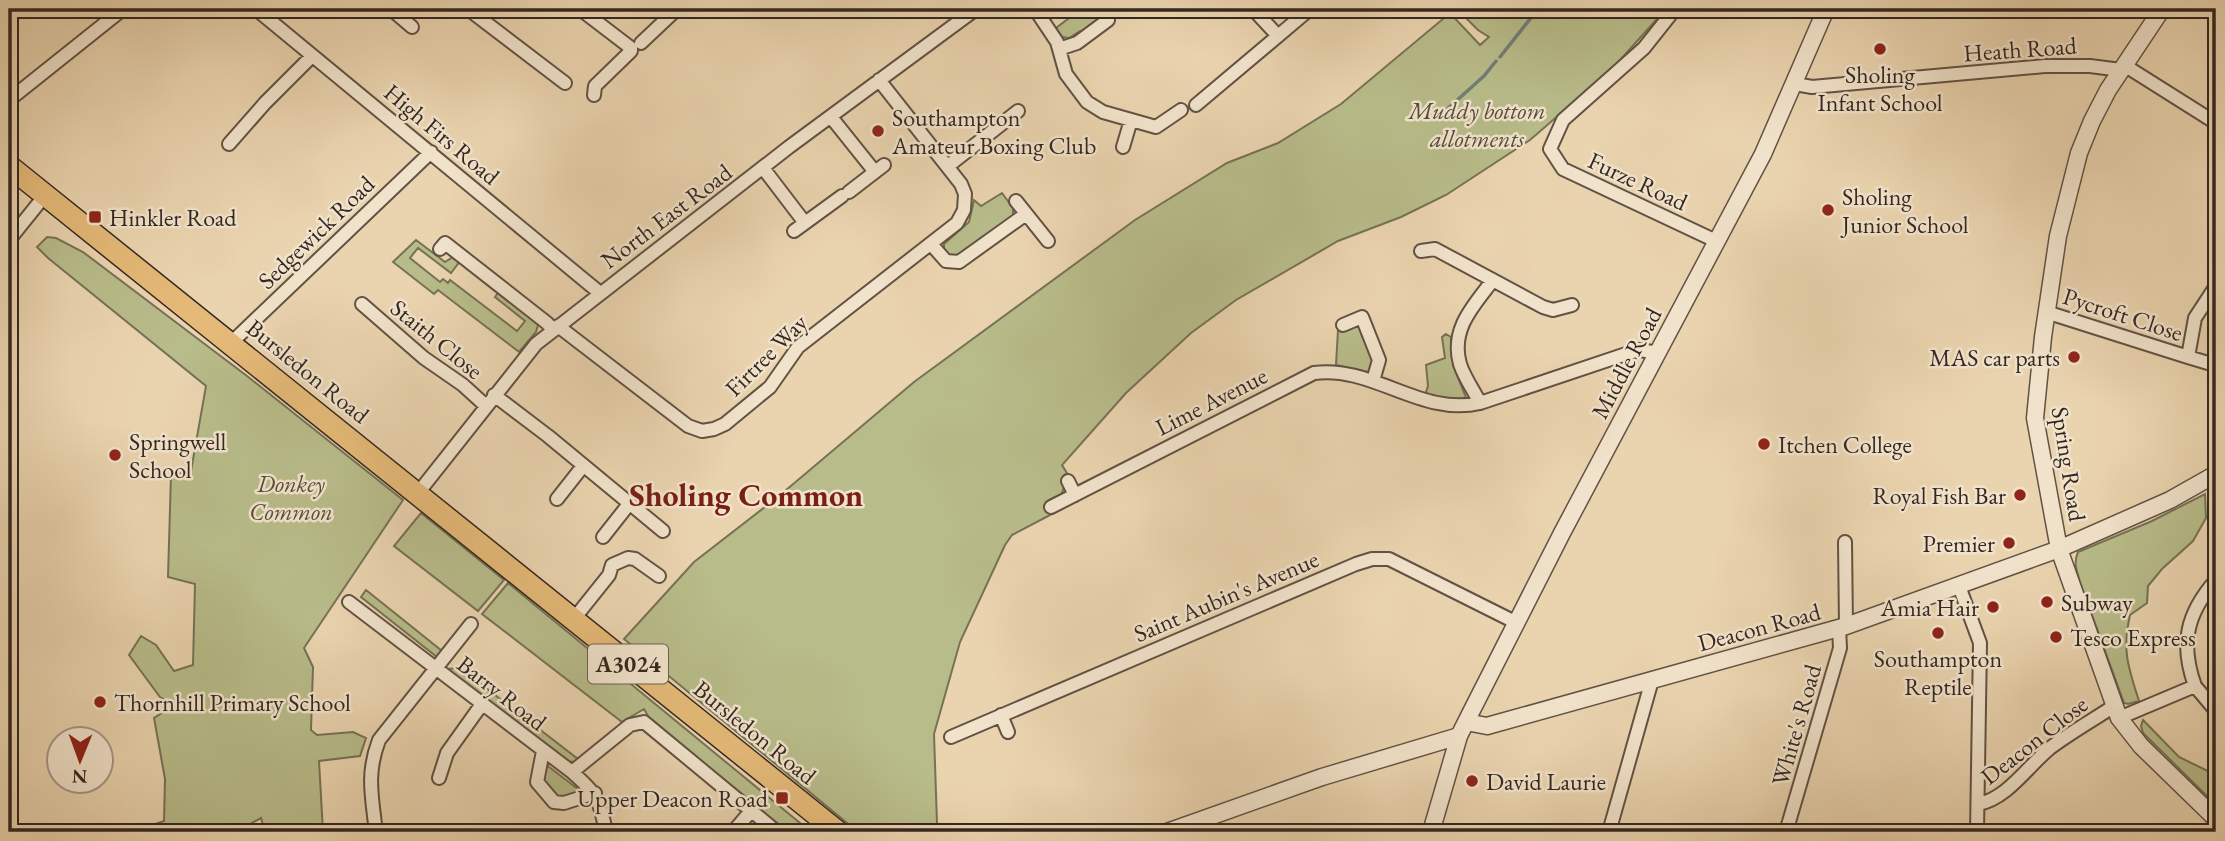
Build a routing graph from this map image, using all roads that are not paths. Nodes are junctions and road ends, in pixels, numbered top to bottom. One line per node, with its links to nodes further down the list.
1 (123, 9): 27 (street)
2 (256, 9): 19 (street, High Firs Road)
3 (391, 9): 15 (street)
4 (468, 9): 23 (street)
5 (580, 9): 26 (street)
6 (677, 9): 17 (street)
7 (976, 9): 21 (street, North East Road)
8 (1035, 9): 18 (street)
9 (1253, 9): 16 (street)
10 (1310, 9): 16 (street)
11 (1675, 9): 47 (street, Furze Road)
12 (1826, 9): 24 (street, Middle Road)
13 (2162, 9): 20 (street, Spring Road)
14 (1108, 20): 18 (street)
15 (412, 27)
16 (1278, 36): 25 (street)
17 (641, 43)
18 (1059, 49): 32 (street)
19 (312, 56): 34 (street); 36 (street, High Firs Road)
20 (2123, 68): 24 (street, Heath Road); 33 (street); 56 (street, Spring Road)
21 (879, 80): 31 (street, North East Road); 38 (street, Firtree Way)
22 (1202, 82): 25 (street)
23 (565, 83)
24 (1795, 84): 47 (street, Middle Road)
25 (1211, 93): 28 (street)
26 (594, 95)
27 (9, 100)
28 (1196, 105)
29 (1181, 110): 32 (street)
30 (1018, 111): 38 (street)
31 (831, 117): 39 (street, North East Road); 43 (street)
32 (1130, 120): 35 (street)
33 (2216, 123)
34 (229, 144)
35 (1123, 147)
36 (431, 152): 53 (street, High Firs Road); 59 (street, Sedgewick Road)
37 (9, 166): 40 (main road, Bursledon Road / A3024)
38 (948, 166): 48 (street, Firtree Way)
39 (763, 168): 43 (street); 53 (street, North East Road)
40 (46, 194): 45 (street); 59 (main road, Bursledon Road / A3024)
41 (1016, 201): 42 (street)
42 (1026, 214): 46 (street); 48 (street)
43 (805, 223): 44 (street)
44 (794, 231)
45 (9, 240)
46 (1048, 241)
47 (1716, 241): 60 (street, Middle Road)
48 (931, 244): 58 (street, Firtree Way)
49 (440, 249): 58 (street, Firtree Way)
50 (1421, 251): 51 (street)
51 (1493, 280): 55 (street); 65 (street)
52 (2214, 289): 61 (street, Pycroft Close)
53 (600, 293): 58 (street, North East Road)
54 (362, 304): 66 (street, Staith Close)
55 (1572, 305)
56 (2046, 312): 61 (street, Pycroft Close); 78 (street, Spring Road)
57 (1343, 325): 63 (street)
58 (555, 328): 64 (street, North East Road)
59 (231, 343): 70 (main road, Bursledon Road / A3024)
60 (1658, 353): 65 (street, Lime Avenue); 84 (street, Middle Road)
61 (2188, 356): 62 (street, Pycroft Close)
62 (2208, 363)
63 (1373, 381): 65 (street, Lime Avenue); 71 (street, Lime Avenue)
64 (494, 395): 66 (street, North East Road); 67 (street)
65 (1480, 403)
66 (486, 406): 70 (street, North East Road)
67 (583, 466): 72 (street); 73 (street)
68 (2216, 474): 78 (street, Deacon Road)
69 (1068, 481): 71 (street)
70 (418, 493): 83 (main road, Bursledon Road / A3024)
71 (1075, 495): 74 (street, Lime Avenue)
72 (557, 499)
73 (629, 504): 75 (street); 76 (street)
74 (1051, 507)
75 (663, 531)
76 (603, 537)
77 (1844, 542): 86 (street, White's Road)
78 (2059, 550): 81 (street, Deacon Road); 92 (street, Spring Road)
79 (659, 576): 83 (street)
80 (2216, 580): 89 (street)
81 (1959, 586): 86 (street, Deacon Road); 101 (street)
82 (349, 602): 87 (street, Barry Road)
83 (573, 620): 108 (main road, Bursledon Road / A3024)
84 (1515, 622): 93 (street, Saint Aubin's Avenue); 94 (street, Middle Road)
85 (471, 624): 87 (street, Barry Road)
86 (1843, 627): 88 (street, Deacon Road); 112 (street, White's Road)
87 (436, 668): 90 (street, Barry Road); 104 (street)
88 (1652, 680): 94 (street, Deacon Road); 111 (street)
89 (2196, 686): 91 (street); 92 (street, Deacon Close)
90 (482, 704): 97 (street, Barry Road); 99 (street)
91 (2216, 711)
92 (2117, 712): 101 (street, Deacon Close); 103 (street, Spring Road)
93 (1001, 715): 95 (street); 96 (street, Saint Aubin's Avenue)
94 (1462, 729): 109 (street, Deacon Road); 110 (street, Middle Road)
95 (1008, 732)
96 (951, 737)
97 (543, 751): 98 (street, Barry Road); 100 (street, Barry Road)
98 (572, 772): 100 (street, Barry Road); 102 (street)
99 (439, 778)
100 (595, 793): 105 (street)
101 (1978, 804): 113 (street)
102 (751, 811): 106 (street); 107 (street)
103 (2216, 819)
104 (376, 832)
105 (606, 832)
106 (733, 832)
107 (777, 832)
108 (838, 832)
109 (1167, 832)
110 (1432, 832)
111 (1609, 832)
112 (1786, 832)
113 (1978, 832)

